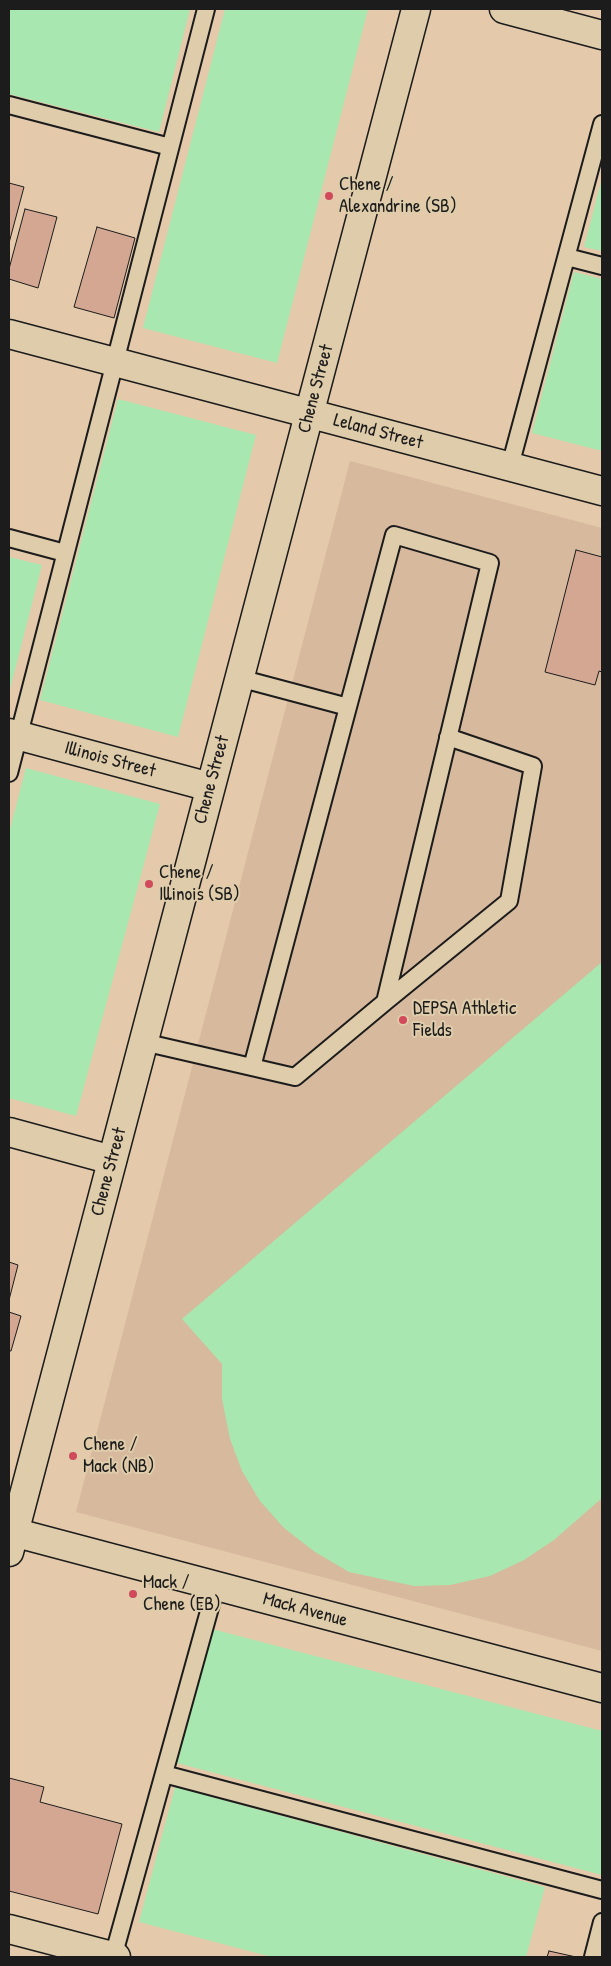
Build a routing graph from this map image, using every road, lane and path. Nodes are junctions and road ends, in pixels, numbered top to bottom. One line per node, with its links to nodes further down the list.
1 (206, 9): 7 (lane)
2 (416, 9): 12 (street, Chene Street)
3 (504, 9): 4 (street)
4 (602, 34)
5 (9, 105): 7 (lane)
6 (602, 124): 8 (lane)
7 (170, 147): 11 (lane)
8 (566, 257): 9 (lane); 13 (lane)
9 (602, 266)
10 (9, 334): 11 (street, Leland Street)
11 (114, 362): 12 (street, Leland Street); 16 (lane)
12 (310, 414): 13 (street, Leland Street); 17 (street, Chene Street)
13 (510, 466): 14 (street, Leland Street)
14 (602, 491)
15 (9, 538): 16 (lane)
16 (65, 553): 19 (lane)
17 (239, 678): 18 (lane); 22 (street, Chene Street)
18 (348, 707): 20 (lane); 25 (lane)
19 (14, 735): 21 (lane); 22 (street, Illinois Street)
20 (448, 737): 23 (lane); 23 (lane)
21 (9, 773)
22 (210, 787): 24 (street, Chene Street)
23 (385, 1002): 25 (lane)
24 (143, 1042): 25 (lane); 27 (street, Chene Street)
25 (252, 1068)
26 (9, 1132): 27 (street)
27 (112, 1160): 28 (street, Chene Street)
28 (10, 1538): 29 (street, Mack Avenue)
29 (216, 1586): 30 (street, Mack Avenue); 31 (lane)
30 (602, 1688)
31 (164, 1774): 32 (lane); 35 (lane)
32 (602, 1890)
33 (602, 1922): 36 (lane)
34 (9, 1929): 35 (street)
35 (114, 1957)
36 (593, 1957)

